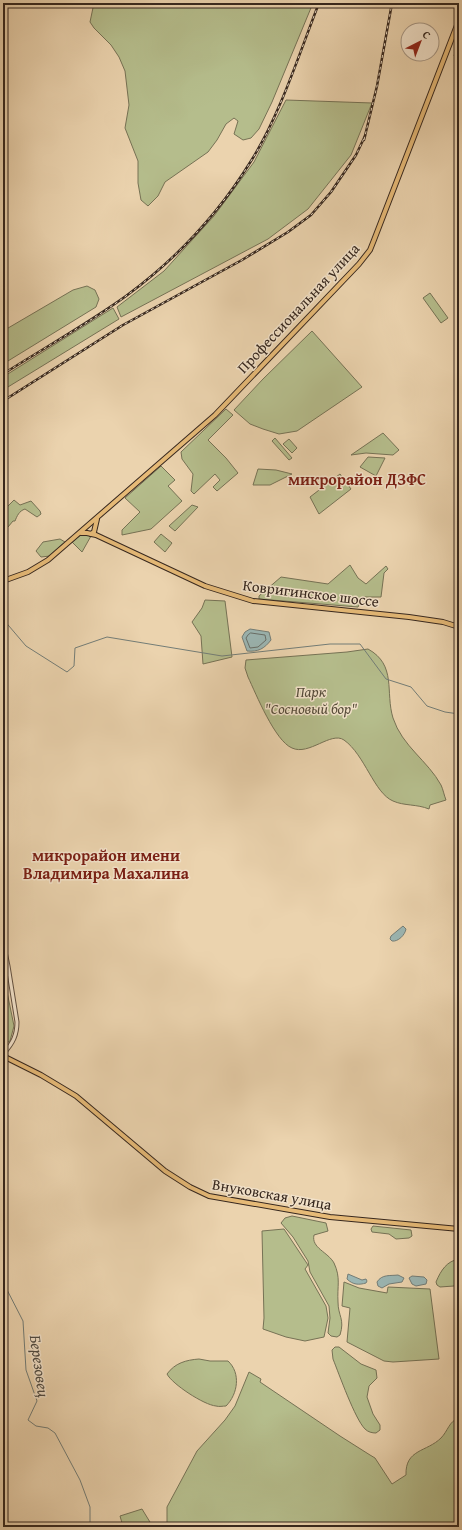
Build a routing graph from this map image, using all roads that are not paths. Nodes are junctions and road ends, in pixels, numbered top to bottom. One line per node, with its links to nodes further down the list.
1 (459, 20): 2 (main road, Профессиональная улица)
2 (99, 517): 3 (main road, Профессиональная улица); 4 (main road, Профессиональная улица)
3 (89, 524): 4 (main road); 5 (main road, Профессиональная улица)
4 (94, 529): 5 (main road, Профессиональная улица); 6 (main road, Ковригинское шоссе)
5 (88, 531): 6 (main road, Ковригинское шоссе); 7 (main road, Профессиональная улица)
6 (100, 537): 8 (main road, Ковригинское шоссе)
7 (3, 581)
8 (459, 627)
9 (3, 942): 10 (street)
10 (4, 1055): 11 (main road, Внуковская улица)
11 (459, 1229)

